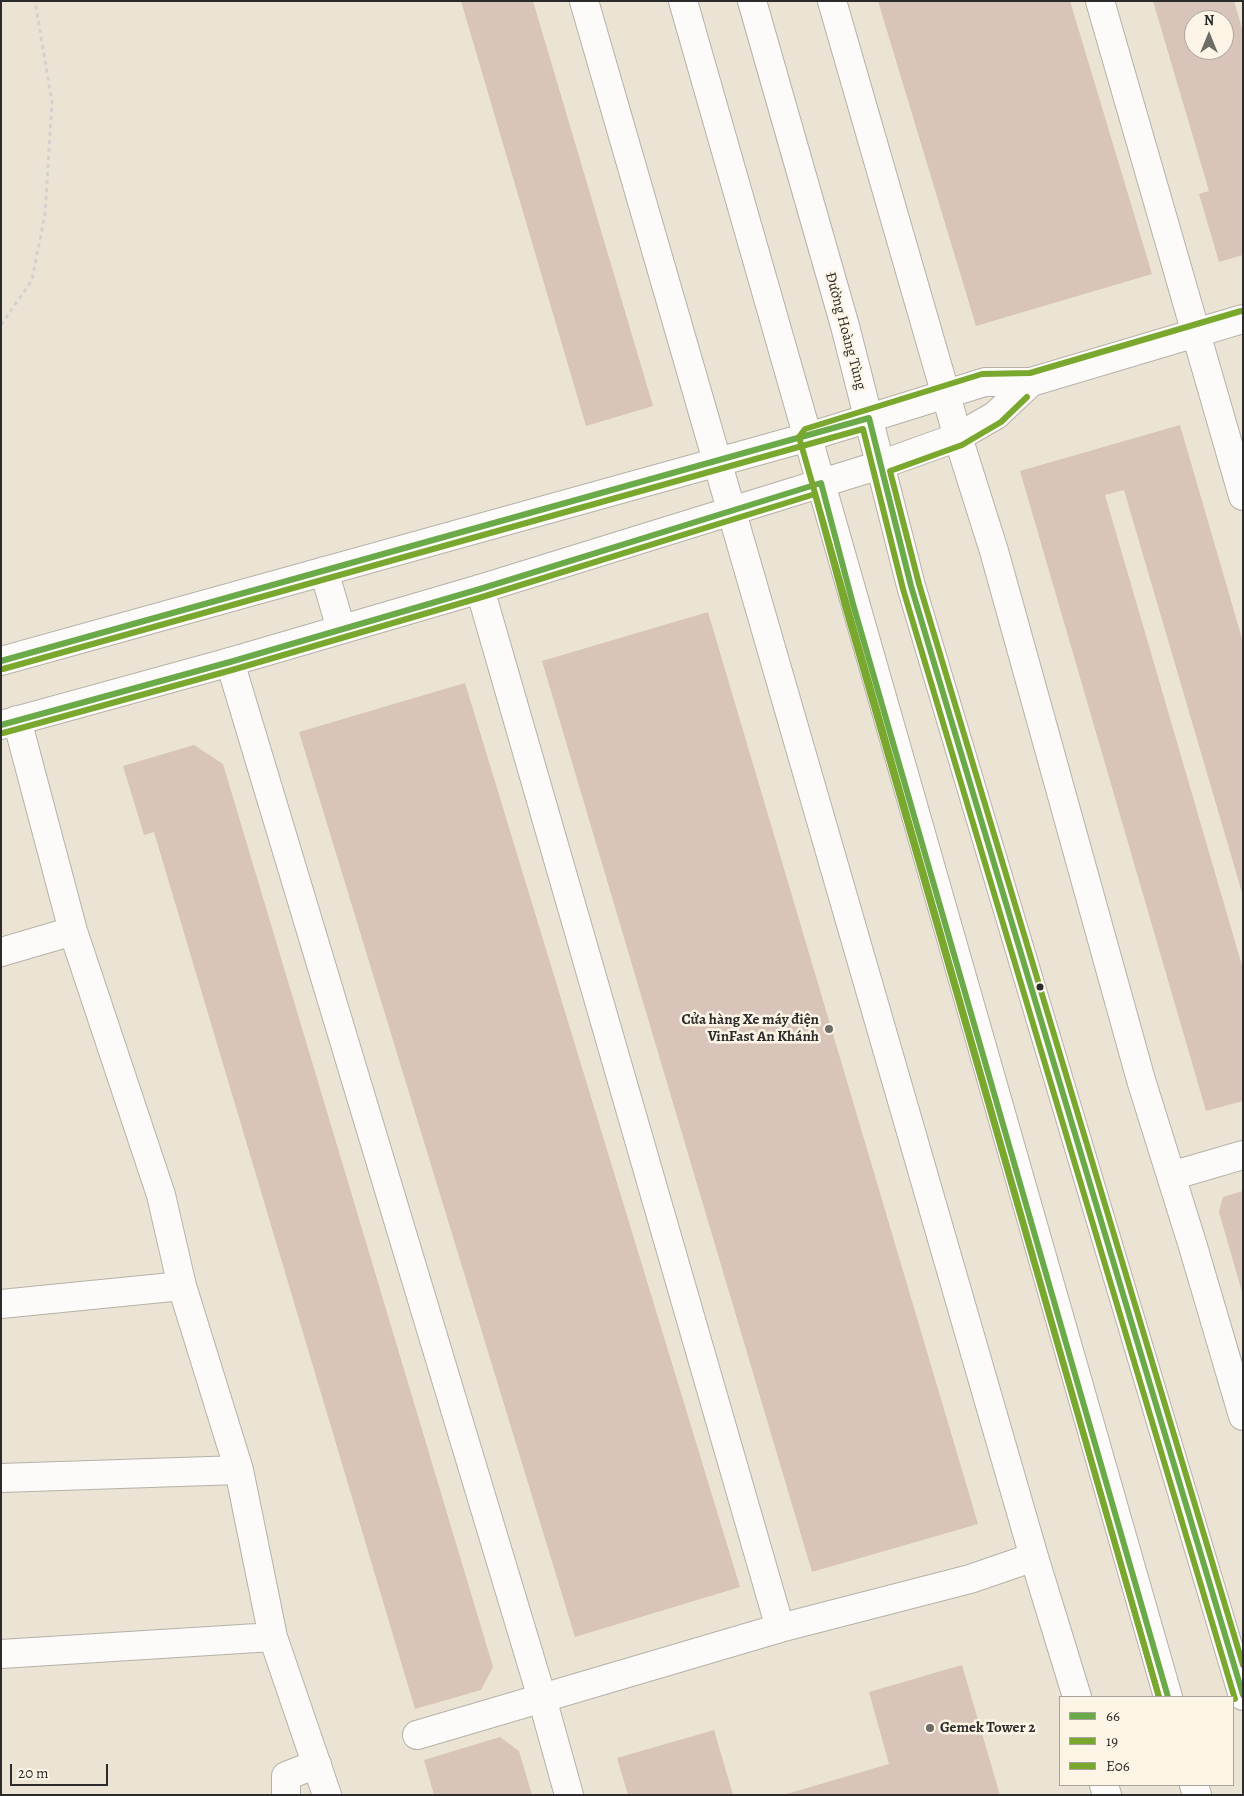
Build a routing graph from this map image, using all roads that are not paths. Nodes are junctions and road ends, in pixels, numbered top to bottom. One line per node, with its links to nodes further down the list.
1 (584, 1): 13 (street)
2 (683, 1): 11 (street)
3 (752, 1): 10 (street, Đường Hoàng Tùng)
4 (832, 1): 9 (street)
5 (1100, 1): 7 (street)
6 (1243, 319): 7 (street)
7 (1196, 332): 8 (street); 16 (street)
8 (1031, 382): 9 (street); 12 (street)
9 (946, 394): 10 (street); 12 (street)
10 (868, 418): 11 (street); 14 (street, Đường Hoàng Tùng)
11 (808, 437): 13 (street); 15 (street)
12 (958, 437): 14 (street); 27 (street)
13 (718, 462): 17 (street); 18 (street)
14 (880, 465): 15 (street); 39 (street, Đường Hoàng Tùng)
15 (821, 483): 17 (street); 38 (street)
16 (1243, 496)
17 (733, 511): 19 (street); 33 (street)
18 (324, 571): 20 (street); 21 (street)
19 (480, 588): 20 (street); 34 (street)
20 (340, 629): 22 (street)
21 (1, 661)
22 (230, 662): 23 (street); 40 (street)
23 (9, 722): 24 (street)
24 (73, 931): 25 (street); 28 (street)
25 (1, 952)
26 (1243, 1155): 27 (street)
27 (1171, 1176): 30 (street)
28 (182, 1286): 29 (street); 31 (street)
29 (2, 1301)
30 (1243, 1416)
31 (239, 1470): 32 (street); 35 (street)
32 (1, 1478)
33 (1034, 1557): 34 (street); 37 (street)
34 (780, 1628): 40 (street)
35 (274, 1637): 36 (street); 42 (street)
36 (1, 1654)
37 (1077, 1696)
38 (1168, 1696)
39 (1243, 1696)
40 (542, 1698): 41 (street); 45 (street)
41 (417, 1735)
42 (317, 1764): 43 (street); 44 (street)
43 (286, 1795)
44 (327, 1795)
45 (568, 1795)

